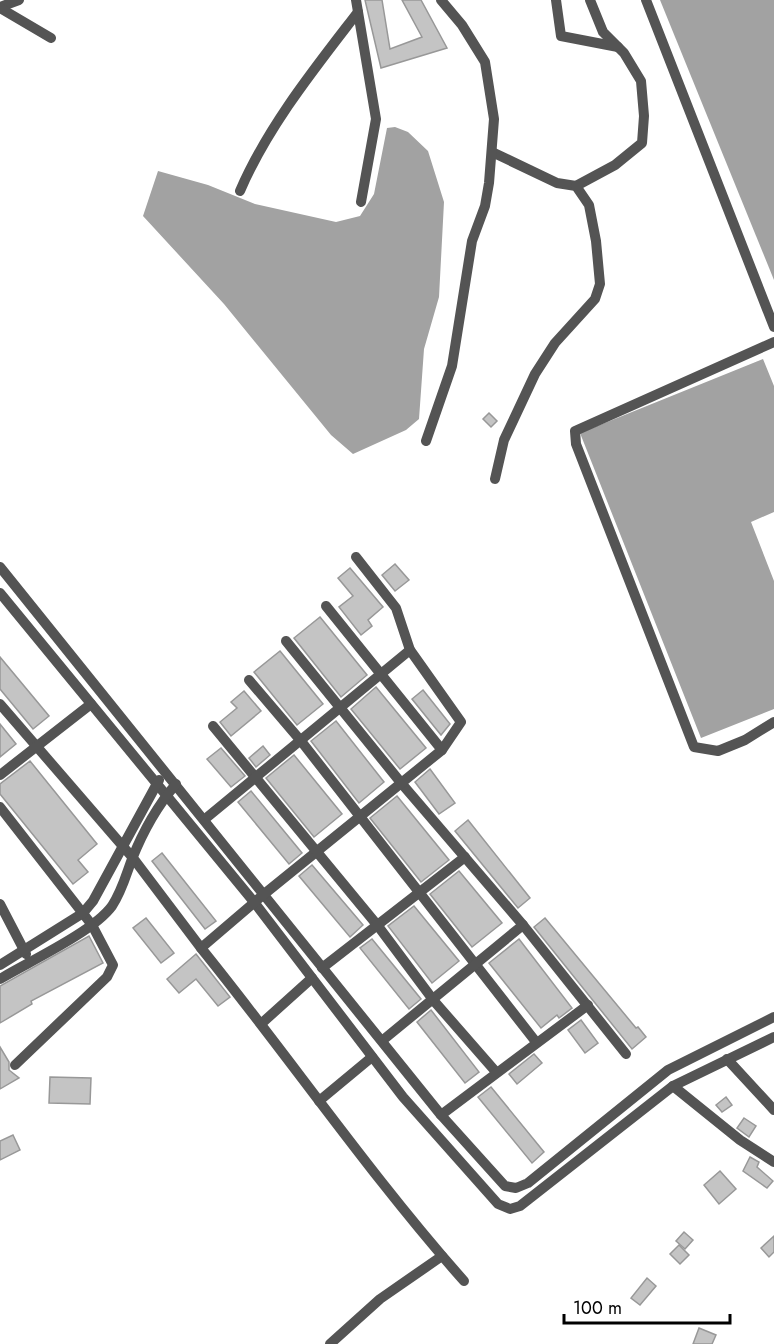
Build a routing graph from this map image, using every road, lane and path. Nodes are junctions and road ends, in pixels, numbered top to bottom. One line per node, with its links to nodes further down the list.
1 (19, 0): 7 (street)
2 (356, 0): 8 (street)
3 (441, 0): 11 (street)
4 (556, 0): 10 (street)
5 (590, 0): 10 (street)
6 (646, 0): 15 (street)
7 (0, 8): 9 (street)
8 (358, 12): 13 (street); 14 (street)
9 (51, 38)
10 (618, 47): 12 (street)
11 (492, 152): 12 (street); 17 (street)
12 (576, 186): 18 (street)
13 (240, 192)
14 (361, 202)
15 (774, 327)
16 (774, 342): 31 (street)
17 (426, 441)
18 (495, 479)
19 (356, 557): 25 (street)
20 (0, 567): 36 (street)
21 (0, 592): 23 (street)
22 (326, 606): 26 (street)
23 (4, 607): 29 (street)
24 (286, 641): 30 (street)
25 (410, 650): 26 (street); 35 (street)
26 (379, 673): 30 (street); 35 (street)
27 (249, 680): 33 (street)
28 (0, 704): 34 (street)
29 (91, 704): 34 (street); 39 (street)
30 (342, 709): 33 (street); 41 (street)
31 (774, 722)
32 (213, 726): 38 (street)
33 (301, 741): 38 (street); 44 (street)
34 (36, 747): 37 (street); 46 (street)
35 (442, 750): 41 (street)
36 (167, 772): 39 (street); 40 (street)
37 (0, 775)
38 (253, 778): 45 (street); 47 (street)
39 (156, 784): 42 (street); 46 (street)
40 (176, 784): 42 (street); 45 (street)
41 (402, 784): 44 (street); 48 (street)
42 (165, 797): 49 (street); 51 (street)
43 (0, 807): 53 (street)
44 (360, 817): 47 (street); 50 (street)
45 (205, 819): 51 (street)
46 (123, 847): 49 (street); 53 (street)
47 (316, 852): 51 (street); 56 (street)
48 (465, 857): 50 (street); 55 (street)
49 (133, 858): 54 (street); 57 (street)
50 (418, 892): 56 (street); 60 (street)
51 (258, 898): 57 (street); 62 (street); 63 (street)
52 (0, 904): 58 (street)
53 (83, 914): 54 (street); 58 (street)
54 (92, 925): 59 (street); 75 (street)
55 (523, 925): 60 (street); 66 (street)
56 (378, 926): 62 (street); 65 (street)
57 (201, 948): 68 (street)
58 (24, 950): 59 (street); 61 (street)
59 (30, 961): 64 (street)
60 (476, 964): 65 (street); 71 (street)
61 (0, 965)
62 (322, 968): 70 (street)
63 (312, 978): 68 (street); 73 (street)
64 (0, 979)
65 (434, 1000): 70 (street); 76 (street)
66 (588, 1005): 71 (street); 72 (street)
67 (774, 1017): 80 (street)
68 (262, 1023): 78 (street)
69 (774, 1037): 74 (street)
70 (383, 1040): 80 (street)
71 (536, 1042): 76 (street)
72 (626, 1054)
73 (372, 1057): 77 (street); 78 (street)
74 (727, 1059): 77 (street); 79 (street)
75 (15, 1065)
76 (496, 1072): 80 (street)
77 (673, 1086): 81 (street)
78 (319, 1101): 82 (street)
79 (774, 1110)
80 (441, 1115)
81 (774, 1162)
82 (442, 1256): 83 (street); 84 (street)
83 (464, 1281)
84 (330, 1344)

